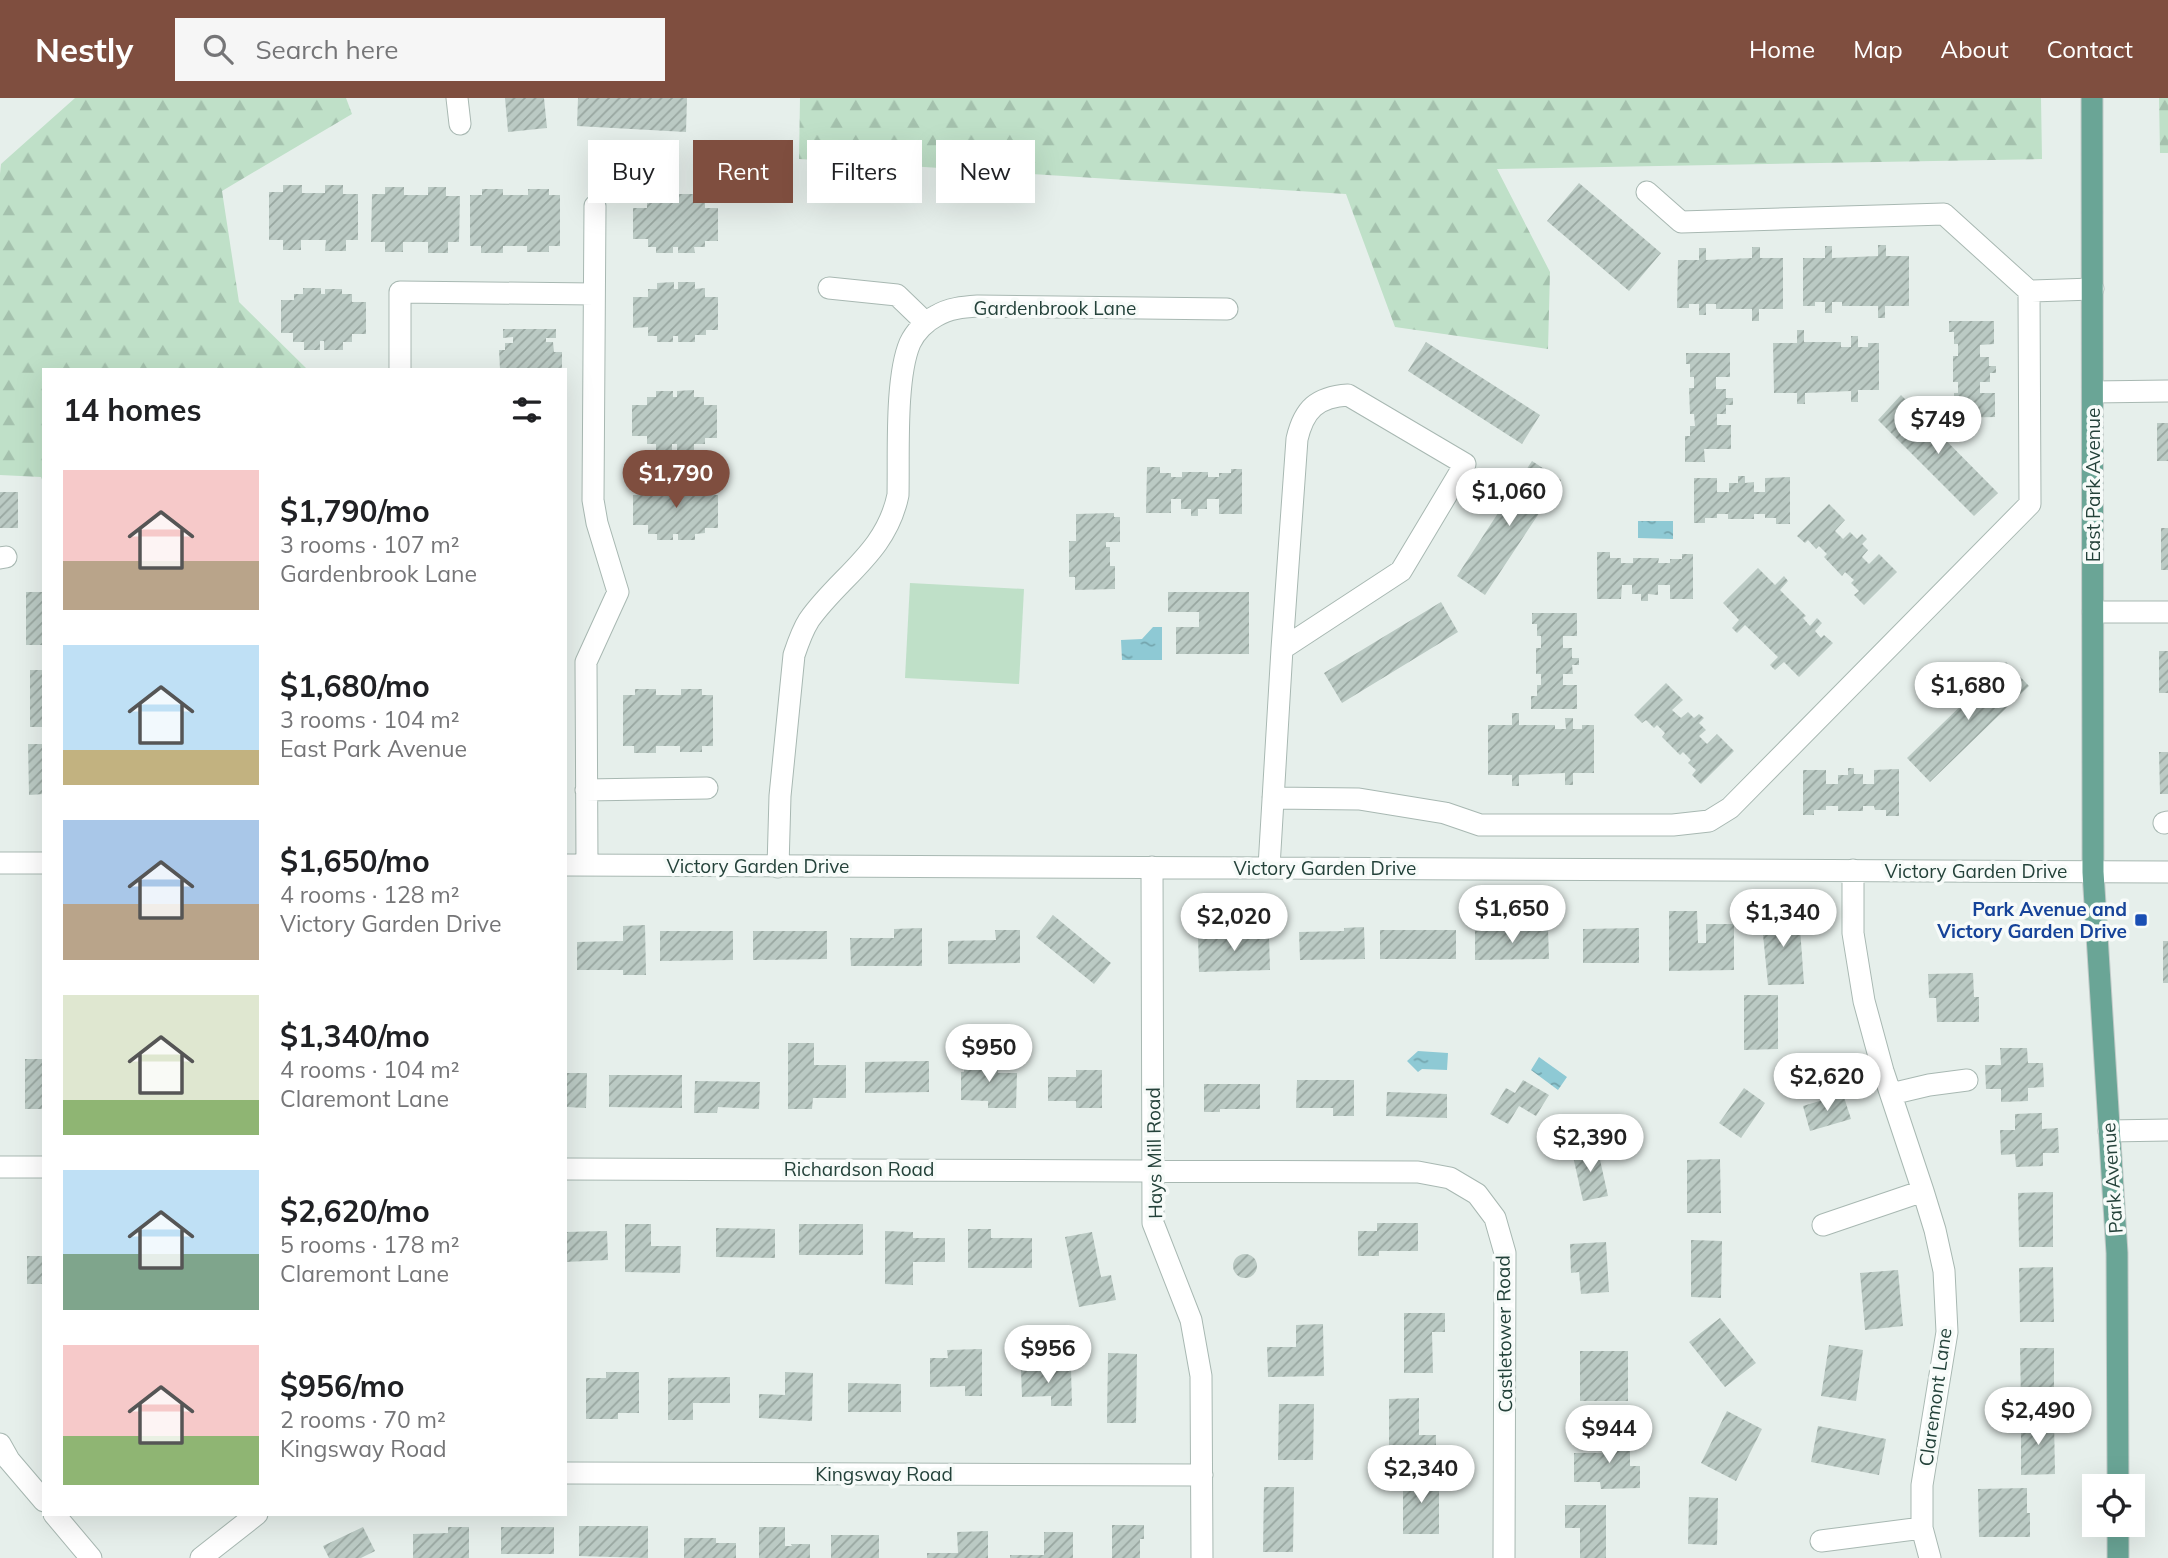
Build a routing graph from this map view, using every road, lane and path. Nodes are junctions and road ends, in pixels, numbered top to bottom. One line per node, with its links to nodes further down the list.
1 (457, 98): 3 (street)
2 (2092, 98): 7 (main road, East Park Avenue)
3 (460, 124)
4 (1647, 192): 8 (street)
5 (595, 206): 9 (street)
6 (828, 288): 11 (street)
7 (2093, 289): 8 (street); 14 (main road, East Park Avenue)
8 (2029, 291): 21 (street)
9 (594, 294): 12 (street); 18 (street)
10 (1227, 309): 11 (street, Gardenbrook Lane)
11 (926, 323): 26 (street)
12 (400, 368)
13 (2168, 391): 14 (street)
14 (2093, 392): 15 (main road, East Park Avenue)
15 (2093, 612): 16 (street); 30 (main road, East Park Avenue)
16 (2168, 612)
17 (1282, 649): 17 (street); 21 (street)
18 (576, 765): 20 (street)
19 (707, 788): 20 (street)
20 (586, 790): 25 (street)
21 (1273, 798): 28 (street)
22 (0, 863): 23 (street)
23 (42, 863)
24 (567, 865): 25 (street, Victory Garden Drive)
25 (587, 865): 26 (street, Victory Garden Drive)
26 (778, 867): 27 (street, Victory Garden Drive)
27 (1152, 867): 28 (street, Victory Garden Drive); 39 (street, Hays Mill Road)
28 (1269, 867): 29 (street, Victory Garden Drive)
29 (1853, 870): 30 (street, Victory Garden Drive); 33 (street, Claremont Lane)
30 (2093, 872): 31 (street, Victory Garden Drive); 35 (main road, Park Avenue)
31 (2168, 872)
32 (1967, 1080): 33 (street)
33 (1891, 1094): 40 (street, Claremont Lane)
34 (2168, 1130): 35 (street)
35 (2109, 1131): 44 (main road, Park Avenue)
36 (0, 1167): 37 (street)
37 (42, 1167)
38 (567, 1169): 39 (street, Richardson Road)
39 (1152, 1170): 45 (street, Hays Mill Road); 55 (street, Castletower Road)
40 (1923, 1191): 41 (street); 49 (street, Claremont Lane)
41 (1823, 1225)
42 (3, 1457): 46 (street)
43 (567, 1473): 45 (street, Kingsway Road)
44 (2118, 1474)
45 (1202, 1475): 54 (street, Hays Mill Road)
46 (42, 1500)
47 (56, 1516): 52 (street)
48 (254, 1516): 53 (street)
49 (1922, 1528): 51 (street); 56 (street, Claremont Lane)
50 (2118, 1537): 57 (main road)
51 (1821, 1541)
52 (91, 1558)
53 (201, 1558)
54 (1202, 1558)
55 (1504, 1558)
56 (1930, 1558)
57 (2118, 1558)

